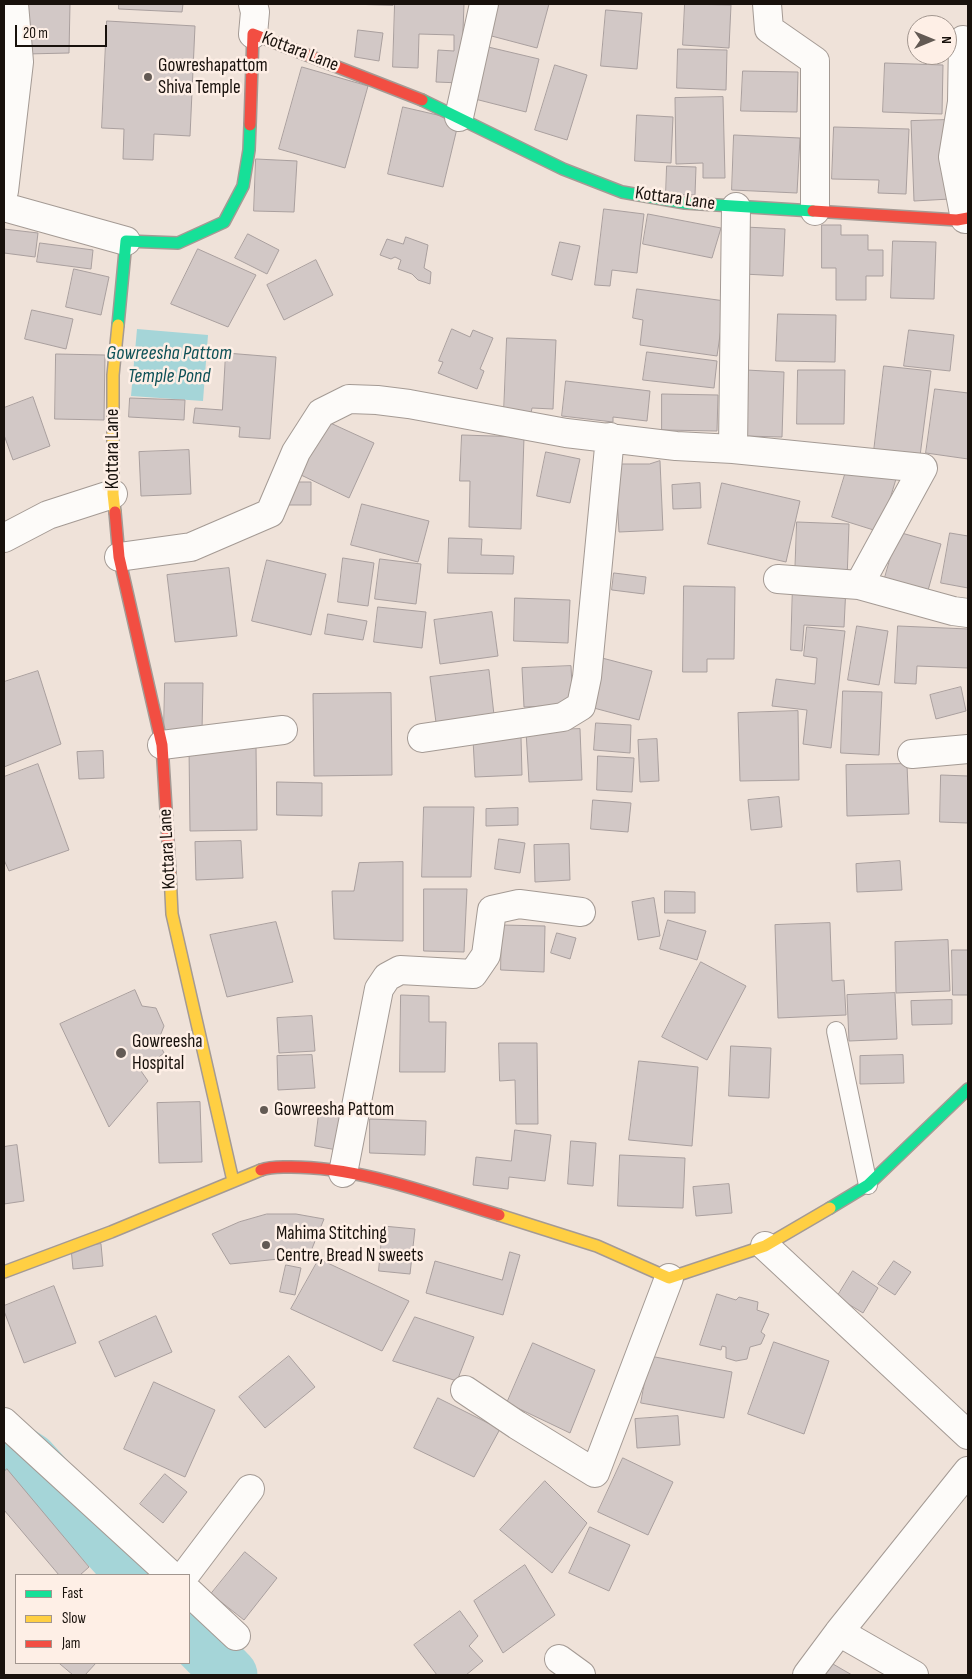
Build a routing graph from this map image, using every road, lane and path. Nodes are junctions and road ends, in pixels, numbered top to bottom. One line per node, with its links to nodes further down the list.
1 (14, 4): 8 (street)
2 (253, 4): 5 (street)
3 (484, 4): 7 (street)
4 (767, 4): 11 (street)
5 (253, 34): 7 (street, Kottara Lane); 13 (street, Kottara Lane)
6 (963, 40): 12 (street)
7 (459, 117): 10 (street, Kottara Lane)
8 (4, 191)
9 (4, 207): 13 (street)
10 (736, 207): 11 (street, Kottara Lane); 15 (street)
11 (814, 211): 12 (street, Kottara Lane)
12 (966, 219)
13 (126, 241): 16 (street, Kottara Lane)
14 (610, 437): 15 (street); 18 (street); 23 (street)
15 (733, 449): 20 (street)
16 (113, 494): 17 (street); 18 (street, Kottara Lane)
17 (4, 538)
18 (119, 557): 24 (street, Kottara Lane)
19 (778, 580): 20 (street)
20 (860, 584): 21 (street)
21 (968, 613)
22 (283, 730): 24 (street)
23 (422, 738)
24 (162, 745): 31 (street, Kottara Lane)
25 (968, 748): 26 (street)
26 (912, 754)
27 (581, 912): 30 (street)
28 (836, 1031): 32 (lane)
29 (968, 1089): 32 (street)
30 (343, 1173): 31 (street); 35 (street)
31 (233, 1181): 34 (street)
32 (868, 1185): 33 (street)
33 (765, 1246): 35 (street); 38 (street)
34 (4, 1272)
35 (670, 1278): 36 (street)
36 (465, 1390)
37 (4, 1422): 41 (street)
38 (968, 1435)
39 (968, 1471): 44 (street)
40 (250, 1489): 42 (street)
41 (170, 1574)
42 (186, 1574)
43 (190, 1593): 45 (street)
44 (838, 1632): 48 (street); 49 (street)
45 (236, 1636)
46 (559, 1659): 47 (street)
47 (581, 1675)
48 (807, 1675)
49 (914, 1675)

